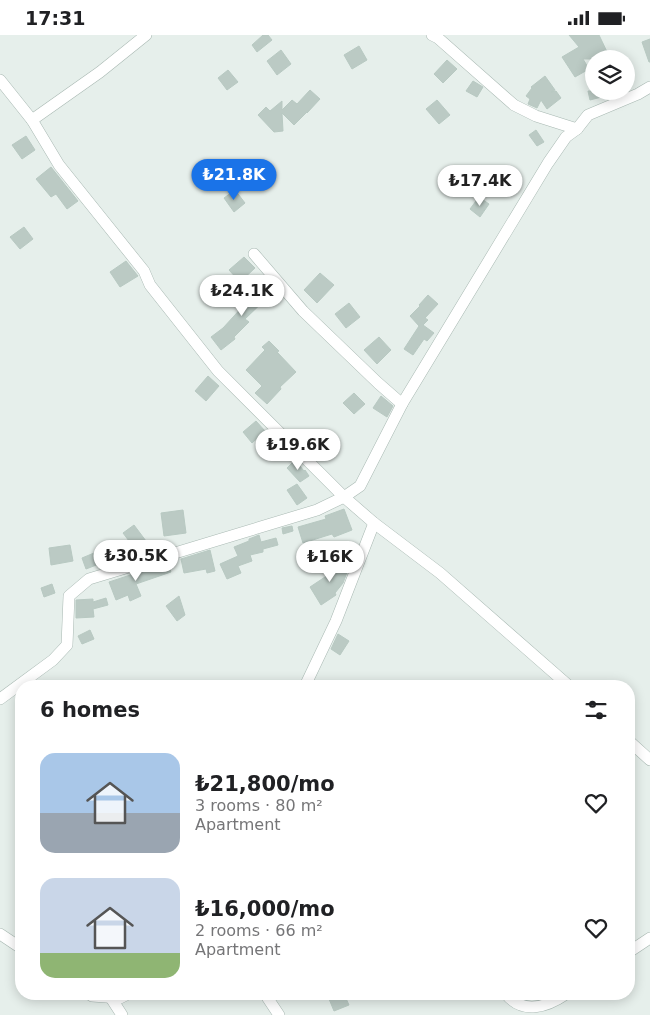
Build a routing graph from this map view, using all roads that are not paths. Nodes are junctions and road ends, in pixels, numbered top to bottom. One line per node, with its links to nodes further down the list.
1 (146, 35): 5 (street)
2 (432, 35): 6 (street)
3 (0, 80): 5 (street)
4 (650, 87): 6 (street)
5 (32, 120): 9 (street)
6 (577, 129): 8 (street)
7 (254, 254): 8 (street)
8 (402, 404): 9 (street)
9 (344, 497): 10 (street); 11 (street)
10 (374, 523): 12 (street); 13 (street)
11 (26, 680)
12 (308, 680)
13 (562, 680)
14 (15, 688): 15 (street)
15 (0, 699)
16 (635, 746): 17 (street)
17 (650, 760)
18 (0, 934): 20 (street)
19 (650, 938): 21 (street)
20 (15, 944)
21 (635, 948)
22 (112, 1000): 26 (street)
23 (270, 1000): 27 (street)
24 (511, 1000): 25 (street)
25 (554, 1000)
26 (122, 1015)
27 (279, 1015)

